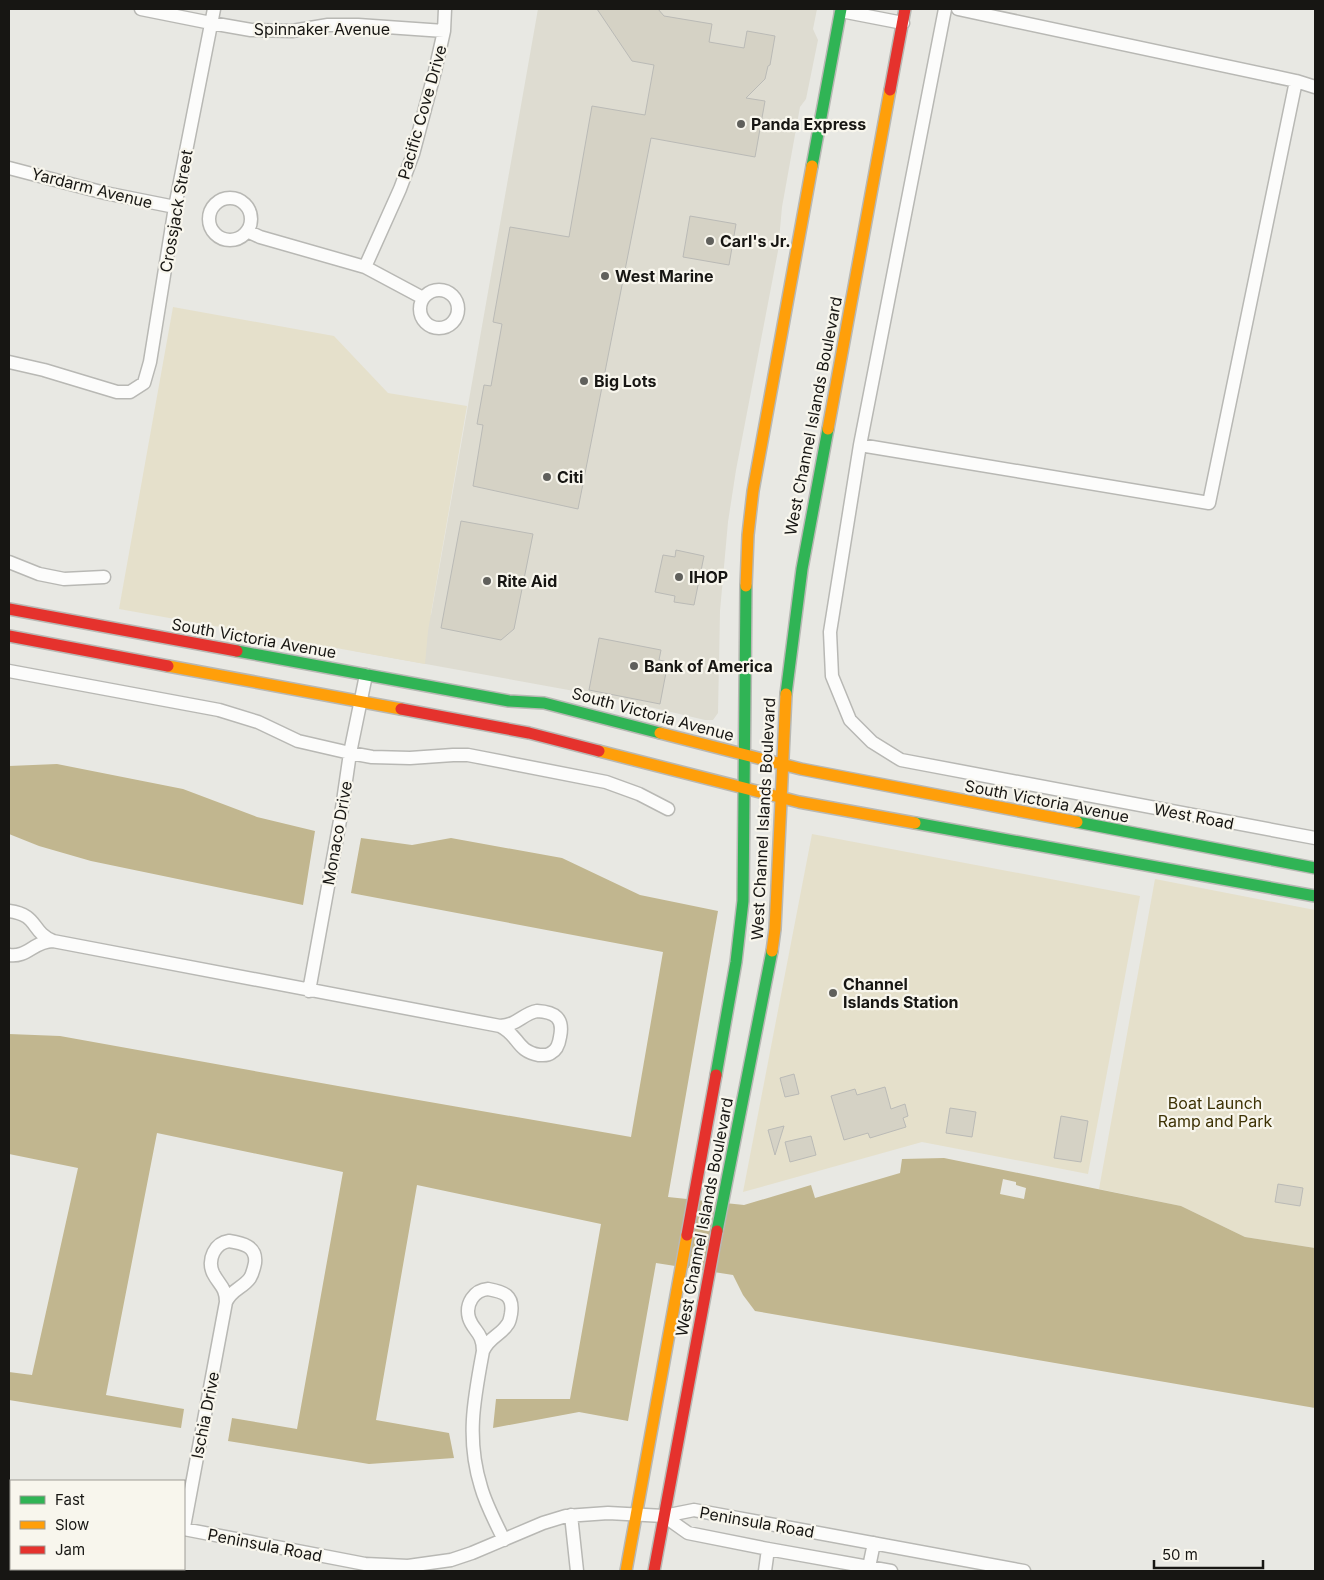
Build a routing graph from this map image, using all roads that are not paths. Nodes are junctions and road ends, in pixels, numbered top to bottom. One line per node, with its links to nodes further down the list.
1 (141, 9): 9 (street, Spinnaker Avenue)
2 (214, 9): 9 (street, Crossjack Street)
3 (445, 9): 10 (street, Pacific Cove Drive)
4 (905, 9): 8 (main road, West Channel Islands Boulevard)
5 (945, 9): 19 (street, West Road)
6 (958, 9): 11 (street)
7 (841, 10): 8 (street); 28 (main road, West Channel Islands Boulevard)
8 (903, 23): 29 (main road, West Channel Islands Boulevard)
9 (211, 24): 10 (street, Spinnaker Avenue); 14 (street, Crossjack Street)
10 (444, 32): 16 (street, Pacific Cove Drive)
11 (1296, 81): 12 (street); 19 (street)
12 (1315, 86)
13 (9, 168): 14 (street, Yardarm Avenue)
14 (175, 207): 18 (street, Crossjack Street)
15 (247, 230): 16 (street)
16 (365, 267): 17 (street)
17 (423, 298)
18 (9, 362)
19 (860, 445): 33 (street, West Road)
20 (9, 562): 21 (street)
21 (104, 577)
22 (9, 609): 25 (main road, South Victoria Avenue)
23 (9, 636): 26 (main road)
24 (9, 671): 27 (street)
25 (366, 675): 26 (street, Monaco Drive); 28 (main road, South Victoria Avenue)
26 (360, 701): 27 (street, Monaco Drive); 30 (main road)
27 (350, 754): 32 (street); 39 (street, Monaco Drive)
28 (744, 755): 29 (main road, South Victoria Avenue); 30 (main road, West Channel Islands Boulevard)
29 (781, 765): 31 (main road, West Channel Islands Boulevard); 34 (main road, South Victoria Avenue)
30 (744, 788): 31 (main road); 43 (main road, West Channel Islands Boulevard)
31 (780, 798): 35 (main road); 45 (main road, West Channel Islands Boulevard)
32 (668, 809)
33 (1315, 838)
34 (1315, 868)
35 (1315, 896)
36 (9, 911): 37 (street)
37 (53, 941): 38 (street); 39 (street)
38 (9, 955)
39 (309, 991): 40 (street)
40 (500, 1026): 40 (street)
41 (226, 1302): 41 (street); 46 (street, Ischia Drive)
42 (483, 1350): 42 (street); 48 (street)
43 (637, 1514): 44 (street, Peninsula Road); 45 (street, Peninsula Road); 53 (main road, West Channel Islands Boulevard)
44 (571, 1515): 48 (street, Peninsula Road); 52 (street)
45 (664, 1516): 49 (street, Peninsula Road); 50 (street, Peninsula Road); 54 (main road, West Channel Islands Boulevard)
46 (185, 1523)
47 (185, 1528): 48 (street, Peninsula Road)
48 (504, 1540)
49 (874, 1543): 51 (street); 57 (street, Peninsula Road)
50 (768, 1549): 51 (street, Peninsula Road); 55 (street)
51 (869, 1567): 56 (street, Peninsula Road)
52 (577, 1571)
53 (626, 1571)
54 (654, 1571)
55 (765, 1571)
56 (891, 1571)
57 (1024, 1571)

